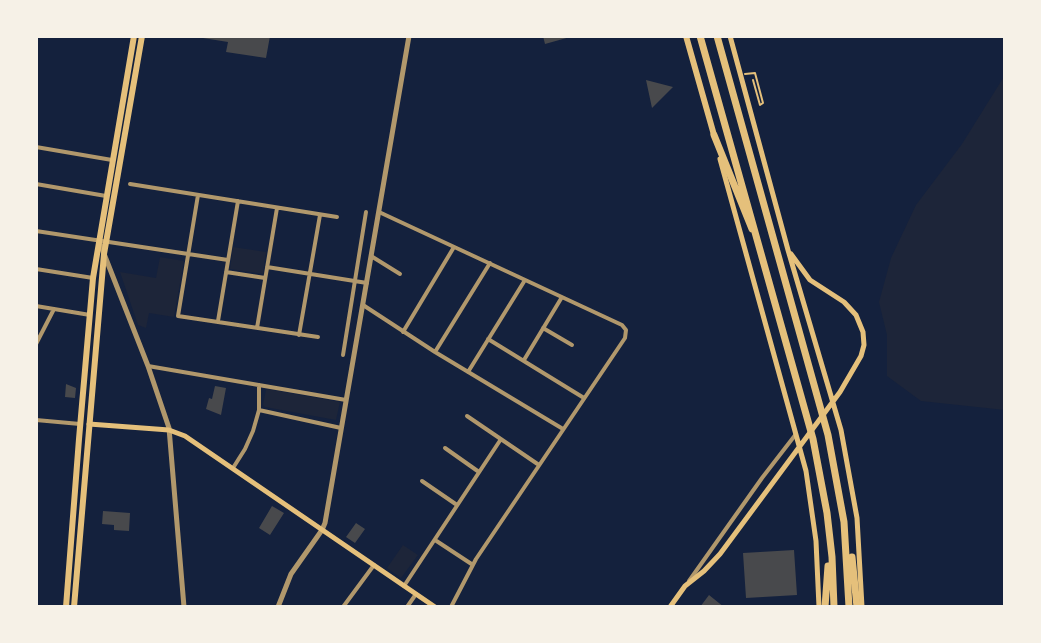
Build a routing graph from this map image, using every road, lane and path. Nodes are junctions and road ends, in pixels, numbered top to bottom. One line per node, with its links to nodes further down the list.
1 (134, 36): 10 (main road)
2 (142, 36): 22 (main road)
3 (409, 36): 18 (street)
4 (686, 36): 8 (main road)
5 (700, 36): 24 (highway)
6 (717, 36): 79 (highway)
7 (730, 36): 25 (main road)
8 (714, 135): 24 (highway); 71 (main road)
9 (36, 147): 10 (street)
10 (112, 160): 14 (main road)
11 (36, 184): 14 (street)
12 (130, 184): 13 (street)
13 (198, 195): 15 (street); 27 (street)
14 (106, 196): 22 (main road)
15 (238, 201): 16 (street); 29 (street)
16 (277, 207): 19 (street); 31 (street)
17 (366, 212): 39 (street)
18 (379, 212): 23 (street); 28 (street)
19 (320, 214): 20 (street); 34 (street)
20 (337, 217)
21 (36, 231): 22 (street)
22 (102, 241): 26 (main road); 27 (street); 36 (main road)
23 (454, 247): 30 (street); 49 (street)
24 (761, 248): 80 (highway)
25 (788, 250): 86 (main road); 100 (main road)
26 (104, 254): 58 (street); 67 (main road)
27 (188, 254): 29 (street); 46 (street)
28 (371, 256): 35 (street); 40 (street)
29 (228, 260): 33 (street)
30 (490, 263): 38 (street); 55 (street)
31 (267, 267): 34 (street); 37 (street)
32 (36, 269): 36 (street)
33 (226, 272): 37 (street); 46 (street)
34 (310, 274): 39 (street); 50 (street)
35 (400, 274)
36 (93, 278): 45 (main road)
37 (265, 278): 47 (street)
38 (525, 280): 41 (street); 52 (street)
39 (355, 281): 40 (street); 56 (street)
40 (367, 283): 42 (street)
41 (562, 297): 48 (street); 61 (street)
42 (363, 305): 49 (street); 62 (street)
43 (36, 306): 44 (street)
44 (54, 309): 45 (street); 53 (street)
45 (90, 315): 66 (main road)
46 (218, 322): 47 (street)
47 (257, 328): 50 (street)
48 (543, 328): 54 (street); 57 (street)
49 (403, 332): 55 (street)
50 (299, 335): 51 (street)
51 (318, 337)
52 (488, 339): 57 (street); 59 (street)
53 (36, 344)
54 (572, 345)
55 (435, 352): 59 (street)
56 (343, 355)
57 (523, 360): 61 (street)
58 (148, 366): 60 (street); 70 (street)
59 (468, 372): 69 (street)
60 (259, 385): 62 (street); 63 (street)
61 (584, 398): 69 (street)
62 (346, 400): 68 (street)
63 (259, 410): 68 (street); 75 (street)
64 (467, 416): 72 (street)
65 (36, 420): 66 (street)
66 (80, 424): 67 (street); 88 (main road)
67 (89, 424): 70 (main road); 89 (main road)
68 (341, 428): 81 (street)
69 (563, 429): 74 (street)
70 (169, 430): 75 (main road); 90 (street)
71 (796, 434): 86 (street); 97 (main road)
72 (501, 439): 74 (street); 76 (street)
73 (445, 448): 76 (street)
74 (539, 465): 84 (street)
75 (233, 468): 81 (main road)
76 (479, 472): 78 (street)
77 (422, 481): 78 (street)
78 (457, 505): 82 (street)
79 (844, 522): 99 (highway); 100 (highway)
80 (829, 528): 97 (highway); 98 (highway)
81 (322, 530): 83 (main road); 91 (street)
82 (434, 539): 84 (street); 85 (street)
83 (374, 565): 85 (main road); 92 (street)
84 (473, 565): 95 (street)
85 (404, 586): 87 (main road)
86 (685, 586): 96 (main road)
87 (416, 594): 93 (street); 94 (main road)
88 (66, 607)
89 (74, 607)
90 (184, 607)
91 (278, 607)
92 (343, 607)
93 (407, 607)
94 (435, 607)
95 (451, 607)
96 (670, 607)
97 (822, 607)
98 (834, 607)
99 (849, 607)
100 (860, 607)

